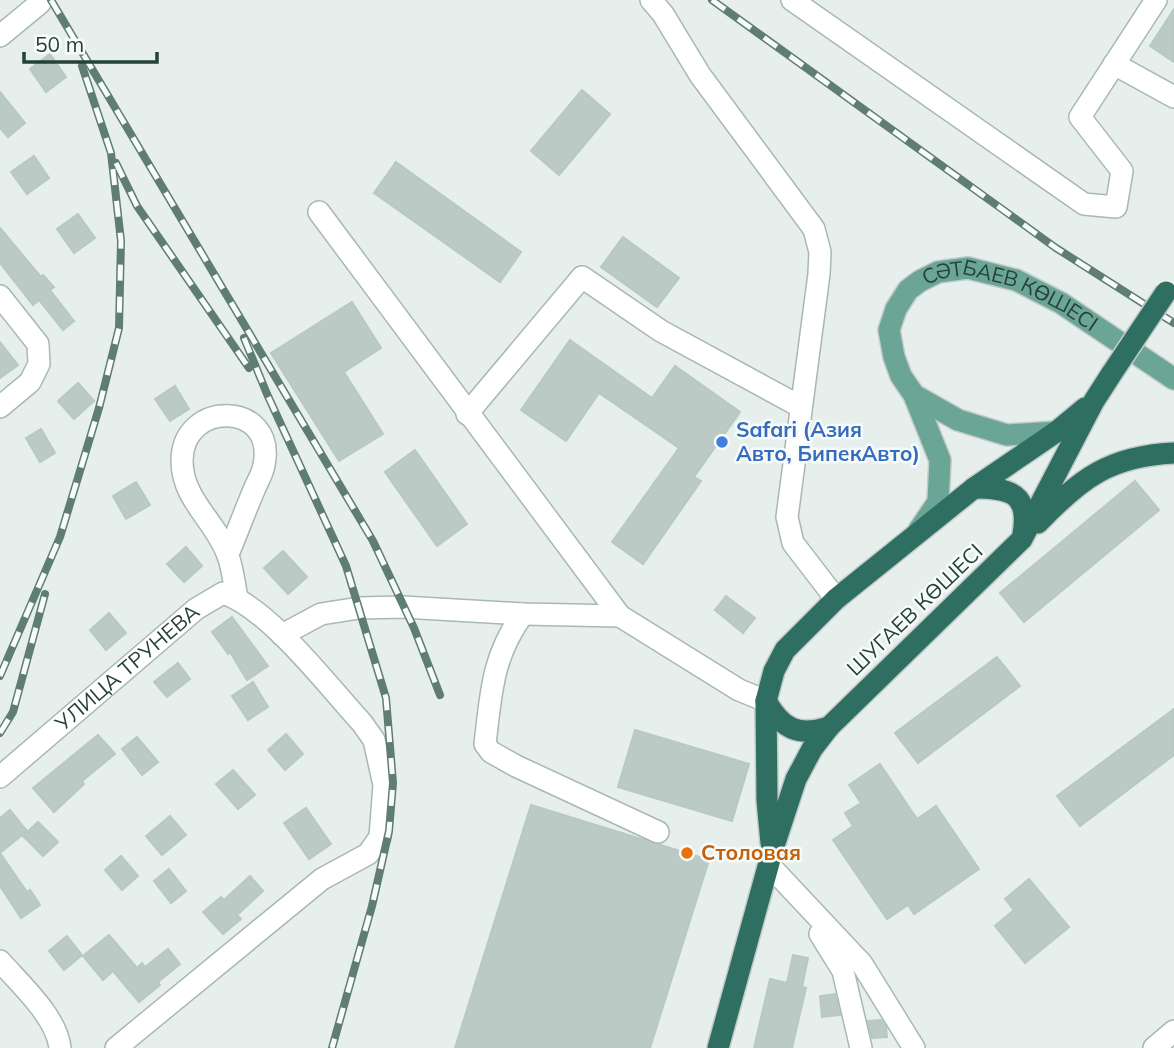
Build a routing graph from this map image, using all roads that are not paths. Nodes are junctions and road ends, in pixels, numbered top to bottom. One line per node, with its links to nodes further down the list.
1 (651, 0): 15 (street)
2 (792, 0): 6 (street)
3 (1156, 0): 6 (street)
4 (39, 1): 5 (street)
5 (0, 36)
6 (1114, 64): 7 (street)
7 (1174, 97)
8 (319, 212): 16 (street)
9 (1170, 286): 13 (highway, ШУГАЕВ КӨШЕСІ, bridge)
10 (0, 296): 14 (street)
11 (1174, 380): 12 (main road, СӘТБАЕВ КӨШЕСІ)
12 (914, 396): 17 (main road); 20 (main road, СӘТБАЕВ КӨШЕСІ)
13 (1094, 401): 17 (highway, ШУГАЕВ КӨШЕСІ); 21 (highway, ШУГАЕВ КӨШЕСІ)
14 (0, 407)
15 (801, 407): 16 (street); 24 (street)
16 (467, 414): 26 (street)
17 (1056, 432): 19 (highway, ШУГАЕВ КӨШЕСІ)
18 (1174, 453): 21 (highway)
19 (974, 488): 20 (highway, ШУГАЕВ КӨШЕСІ); 21 (highway)
20 (914, 537): 24 (highway, ШУГАЕВ КӨШЕСІ)
21 (1022, 539): 29 (highway, ШУГАЕВ КӨШЕСІ)
22 (228, 554): 22 (street); 23 (street)
23 (237, 598): 27 (street); 30 (street, УЛИЦА ТРУНЕВА)
24 (836, 599): 28 (highway, ШУГАЕВ КӨШЕСІ)
25 (523, 614): 26 (street); 27 (street); 31 (street)
26 (620, 616): 28 (street)
27 (282, 635): 37 (street)
28 (766, 701): 29 (highway); 32 (highway, ШУГАЕВ КӨШЕСІ)
29 (829, 727): 32 (highway, ШУГАЕВ КӨШЕСІ)
30 (0, 778)
31 (659, 832)
32 (771, 859): 33 (street); 38 (highway, ШУГАЕВ КӨШЕСІ)
33 (797, 896): 39 (street); 40 (street)
34 (0, 961): 36 (street)
35 (1174, 1031): 41 (street)
36 (60, 1048)
37 (116, 1048)
38 (718, 1048)
39 (861, 1048)
40 (915, 1048)
41 (1154, 1048)

